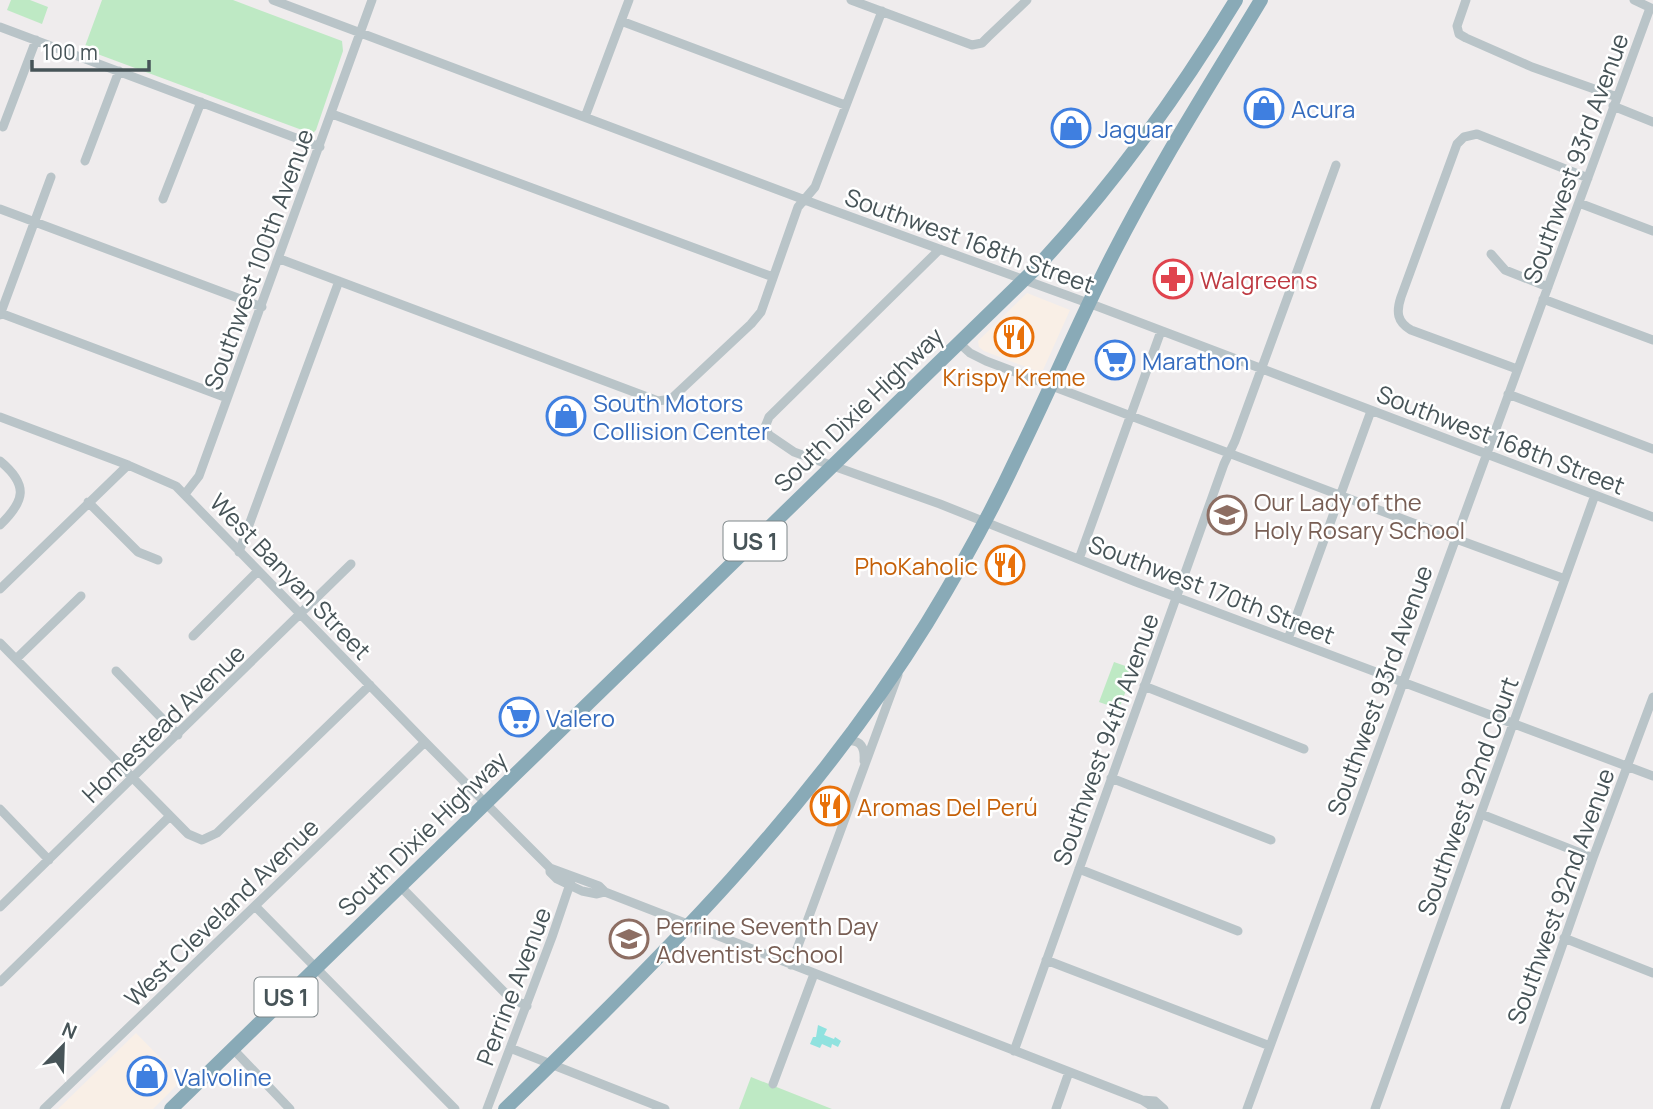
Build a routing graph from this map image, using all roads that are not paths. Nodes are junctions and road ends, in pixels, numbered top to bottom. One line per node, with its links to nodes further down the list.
1 (273, 0): 15 (street, Southwest 168th Street)
2 (372, 0): 15 (street, Southwest 100th Avenue)
3 (629, 0): 13 (street)
4 (851, 0): 12 (street)
5 (1027, 0): 12 (street)
6 (1236, 0): 23 (highway, South Dixie Highway / US 1)
7 (1261, 0): 10 (highway)
8 (1466, 0): 19 (street)
9 (1634, 0): 11 (street)
10 (1253, 7): 26 (highway)
11 (1652, 9): 19 (street, Southwest 93rd Avenue)
12 (882, 11): 20 (street)
13 (621, 21): 20 (street); 22 (street)
14 (0, 27): 16 (street)
15 (361, 32): 21 (street, Southwest 100th Avenue); 22 (street, Southwest 168th Street)
16 (36, 40): 17 (street); 25 (street)
17 (119, 71): 18 (street); 28 (street)
18 (201, 102): 27 (street); 32 (street)
19 (1615, 102): 24 (street); 31 (street, Southwest 93rd Avenue)
20 (845, 105): 33 (street)
21 (332, 114): 27 (street, Southwest 100th Avenue); 41 (street)
22 (585, 117): 33 (street, Southwest 168th Street)
23 (1159, 120): 26 (highway); 42 (highway, South Dixie Highway / US 1)
24 (1653, 122)
25 (3, 127)
26 (1180, 134): 46 (highway)
27 (320, 147): 40 (street, Southwest 100th Avenue)
28 (85, 161)
29 (1336, 165): 53 (street, Southwest 94th Avenue)
30 (51, 177): 36 (street)
31 (1588, 177): 34 (street, Southwest 93rd Avenue); 52 (street)
32 (163, 200)
33 (804, 200): 38 (street, Southwest 168th Street); 41 (street)
34 (1579, 203): 37 (street); 44 (street, Southwest 93rd Avenue)
35 (0, 209): 36 (street)
36 (34, 222): 47 (street); 48 (street)
37 (1653, 231)
38 (940, 249): 42 (street, Southwest 168th Street); 65 (street, Southwest 170th Street)
39 (1491, 254): 44 (street)
40 (280, 259): 43 (street); 47 (street, Southwest 100th Avenue)
41 (772, 277): 43 (street)
42 (1024, 279): 46 (street, Southwest 168th Street); 51 (highway, South Dixie Highway / US 1)
43 (339, 281): 74 (street)
44 (1548, 287): 45 (street, Southwest 93rd Avenue)
45 (1544, 299): 50 (street); 52 (street, Southwest 93rd Avenue)
46 (1088, 303): 49 (street, Southwest 168th Street); 54 (highway)
47 (262, 307): 56 (street, Southwest 100th Avenue)
48 (0, 313): 56 (street)
49 (1161, 331): 53 (street, Southwest 168th Street); 58 (street)
50 (1653, 340)
51 (959, 343): 54 (street); 65 (highway, South Dixie Highway / US 1)
52 (1517, 369): 55 (street, Southwest 93rd Avenue)
53 (1261, 370): 57 (street, Southwest 168th Street); 61 (street, Southwest 94th Avenue)
54 (1051, 385): 58 (street); 71 (highway)
55 (1508, 394): 60 (street); 62 (street, Southwest 93rd Avenue)
56 (227, 398): 66 (street, Southwest 100th Avenue)
57 (1371, 411): 62 (street, Southwest 168th Street); 68 (street)
58 (1130, 416): 61 (street); 75 (street)
59 (0, 417): 64 (street, West Banyan Street)
60 (1653, 449)
61 (1230, 452): 68 (street); 82 (street, Southwest 94th Avenue)
62 (1486, 454): 67 (street, Southwest 168th Street); 73 (street, Southwest 93rd Avenue)
63 (0, 461): 72 (street)
64 (128, 465): 66 (street, West Banyan Street); 69 (street)
65 (833, 465): 71 (street, Southwest 170th Street); 104 (highway, South Dixie Highway / US 1)
66 (184, 494): 74 (street, West Banyan Street)
67 (1595, 495): 70 (street, Southwest 168th Street); 79 (street, Southwest 92nd Court)
68 (1340, 496): 73 (street); 85 (street)
69 (89, 502): 76 (street); 80 (street)
70 (1653, 517)
71 (984, 523): 75 (street, Southwest 170th Street); 88 (highway)
72 (0, 526)
73 (1455, 539): 79 (street); 90 (street, Southwest 93rd Avenue)
74 (239, 552): 78 (street, West Banyan Street)
75 (1079, 559): 82 (street, Southwest 170th Street)
76 (158, 560)
77 (351, 564): 83 (street, Homestead Avenue)
78 (258, 572): 83 (street, West Banyan Street); 84 (street)
79 (1565, 579): 94 (street, Southwest 92nd Court)
80 (0, 589)
81 (81, 596): 87 (street)
82 (1177, 597): 85 (street, Southwest 170th Street); 92 (street, Southwest 94th Avenue)
83 (301, 614): 91 (street, West Banyan Street); 95 (street, Homestead Avenue)
84 (193, 636)
85 (1288, 639): 90 (street, Southwest 170th Street)
86 (0, 643): 87 (street)
87 (16, 659): 102 (street)
88 (903, 659): 96 (highway); 99 (street)
89 (116, 671): 95 (street)
90 (1402, 683): 94 (street, Southwest 170th Street); 129 (street, Southwest 93rd Avenue)
91 (370, 685): 97 (street, West Banyan Street); 107 (street)
92 (1144, 687): 98 (street); 103 (street, Southwest 94th Avenue)
93 (1653, 697): 100 (street, Southwest 92nd Avenue)
94 (1513, 724): 100 (street, Southwest 170th Street); 106 (street, Southwest 92nd Court)
95 (178, 735): 102 (street, Homestead Avenue)
96 (847, 741): 99 (street); 119 (highway)
97 (425, 742): 104 (street, West Banyan Street); 117 (street, West Cleveland Avenue)
98 (1304, 749)
99 (864, 764): 123 (street)
100 (1627, 766): 101 (street, Southwest 170th Street); 109 (street, Southwest 92nd Avenue)
101 (1653, 776)
102 (133, 778): 107 (street); 110 (street, Homestead Avenue)
103 (1111, 778): 108 (street); 112 (street, Southwest 94th Avenue)
104 (486, 803): 111 (street, West Banyan Street); 114 (highway, South Dixie Highway / US 1)
105 (0, 809): 110 (street)
106 (1481, 814): 109 (street); 148 (street, Southwest 92nd Court)
107 (170, 816): 127 (street)
108 (1271, 840)
109 (1593, 858): 121 (street, Southwest 92nd Avenue)
110 (49, 860): 118 (street, Homestead Avenue)
111 (550, 868): 113 (street); 115 (street, West Banyan Street)
112 (1079, 869): 120 (street); 122 (street, Southwest 94th Avenue)
113 (572, 875): 115 (street, Perrine Avenue); 116 (street)
114 (400, 886): 124 (highway, South Dixie Highway / US 1); 128 (street)
115 (569, 886): 116 (street); 128 (street, Perrine Avenue)
116 (606, 892): 119 (street)
117 (255, 906): 124 (street); 137 (street, West Cleveland Avenue)
118 (0, 907)
119 (690, 925): 123 (street); 133 (highway)
120 (1238, 931)
121 (1564, 938): 125 (street); 149 (street, Southwest 92nd Avenue)
122 (1046, 960): 129 (street); 132 (street, Southwest 94th Avenue)
123 (791, 965): 126 (street)
124 (317, 967): 131 (highway, South Dixie Highway / US 1); 140 (street)
125 (1653, 973)
126 (814, 974): 132 (street); 135 (street)
127 (0, 982)
128 (527, 1006): 130 (street, Perrine Avenue)
129 (1270, 1046): 147 (street, Southwest 93rd Avenue)
130 (510, 1048): 133 (street); 141 (street, Perrine Avenue)
131 (233, 1049): 138 (highway, South Dixie Highway / US 1); 139 (street)
132 (1014, 1051): 134 (street)
133 (550, 1064): 142 (highway); 143 (street)
134 (1069, 1072): 136 (street); 144 (street)
135 (773, 1084)
136 (1142, 1100): 145 (street); 146 (street)
137 (44, 1109)
138 (171, 1109)
139 (290, 1109)
140 (455, 1109)
141 (487, 1109)
142 (505, 1109)
143 (664, 1109)
144 (1056, 1109)
145 (1156, 1109)
146 (1163, 1109)
147 (1247, 1109)
148 (1375, 1109)
149 (1505, 1109)

